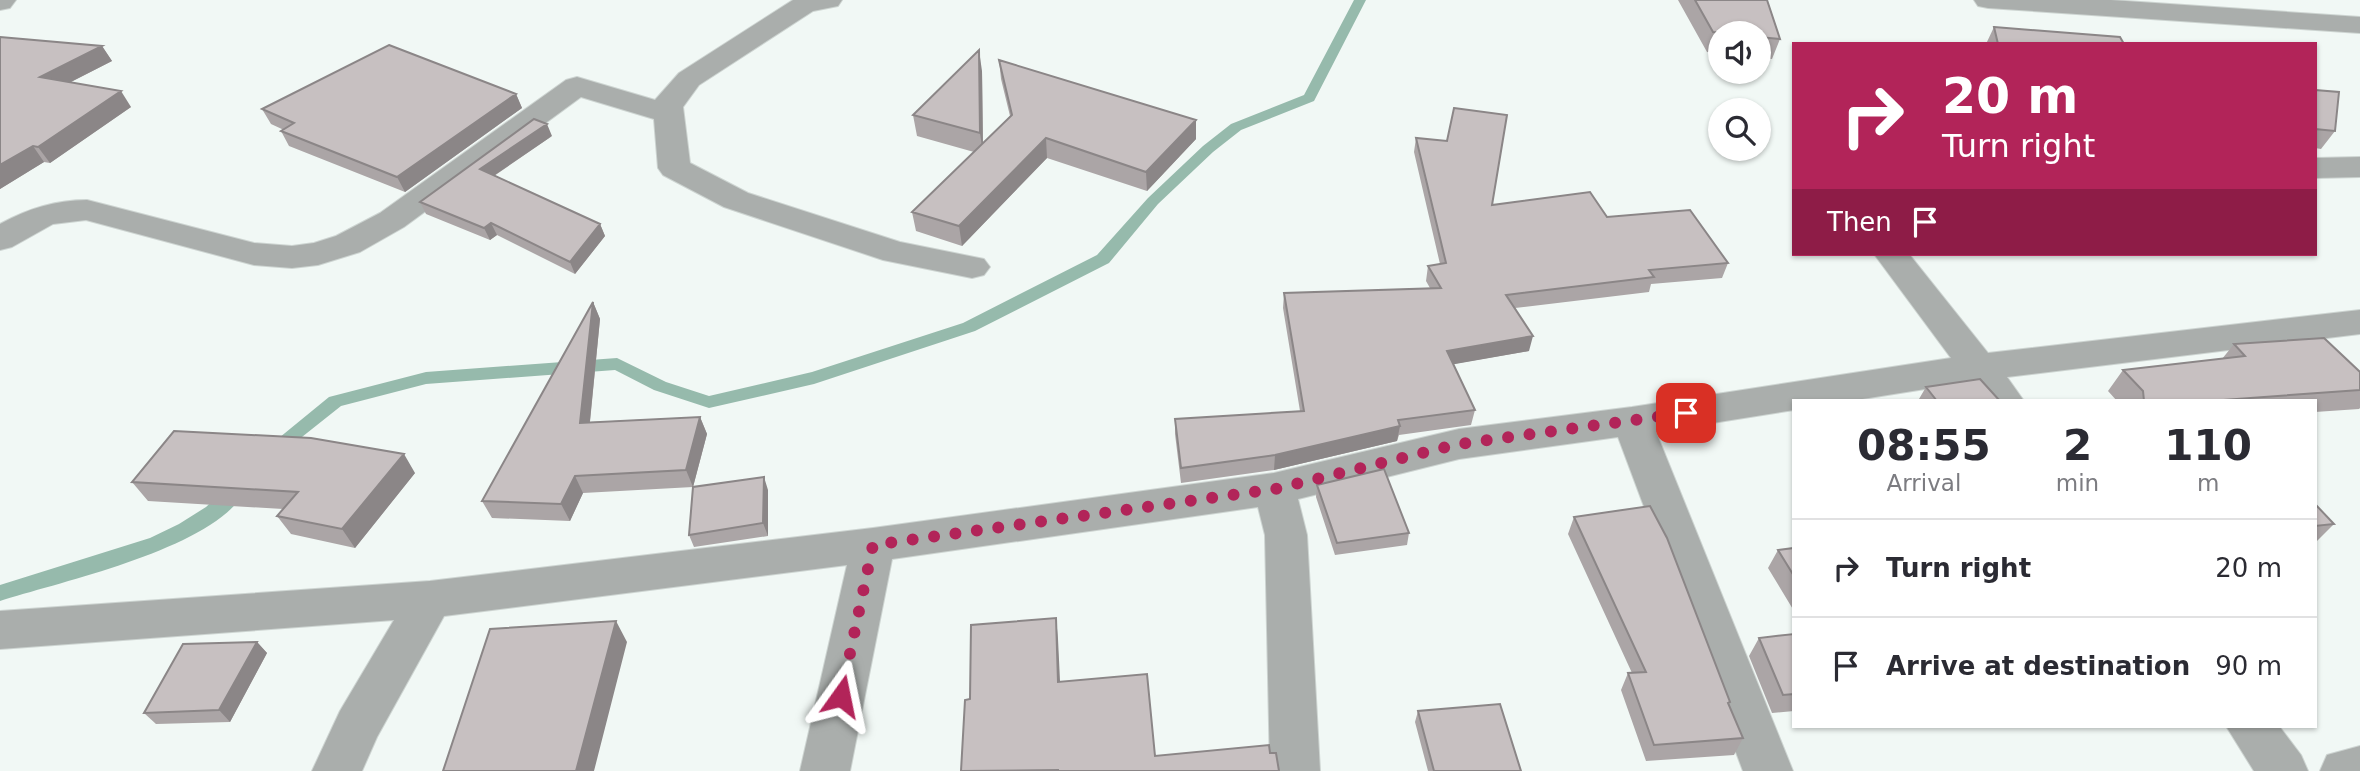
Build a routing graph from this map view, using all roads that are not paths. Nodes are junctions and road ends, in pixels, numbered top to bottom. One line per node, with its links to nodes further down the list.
1 (828, 0): 6 (street)
2 (1988, 0): 3 (street)
3 (2178, 13): 4 (street); 5 (street)
4 (2360, 25)
5 (2199, 42)
6 (668, 106): 9 (street); 11 (street)
7 (2360, 167): 8 (street)
8 (2317, 168)
9 (0, 239)
10 (1893, 256): 13 (street)
11 (972, 267)
12 (2360, 322): 13 (street)
13 (1979, 367): 14 (street); 15 (street)
14 (2003, 399)
15 (1633, 421): 16 (street); 25 (street)
16 (1275, 489): 17 (street); 24 (street)
17 (873, 545): 18 (street); 23 (street)
18 (430, 599): 19 (street); 22 (street)
19 (1, 631)
20 (2251, 728): 26 (street)
21 (2360, 769): 27 (street)
22 (337, 771)
23 (825, 771)
24 (1295, 771)
25 (1768, 771)
26 (2283, 771)
27 (2345, 771)

